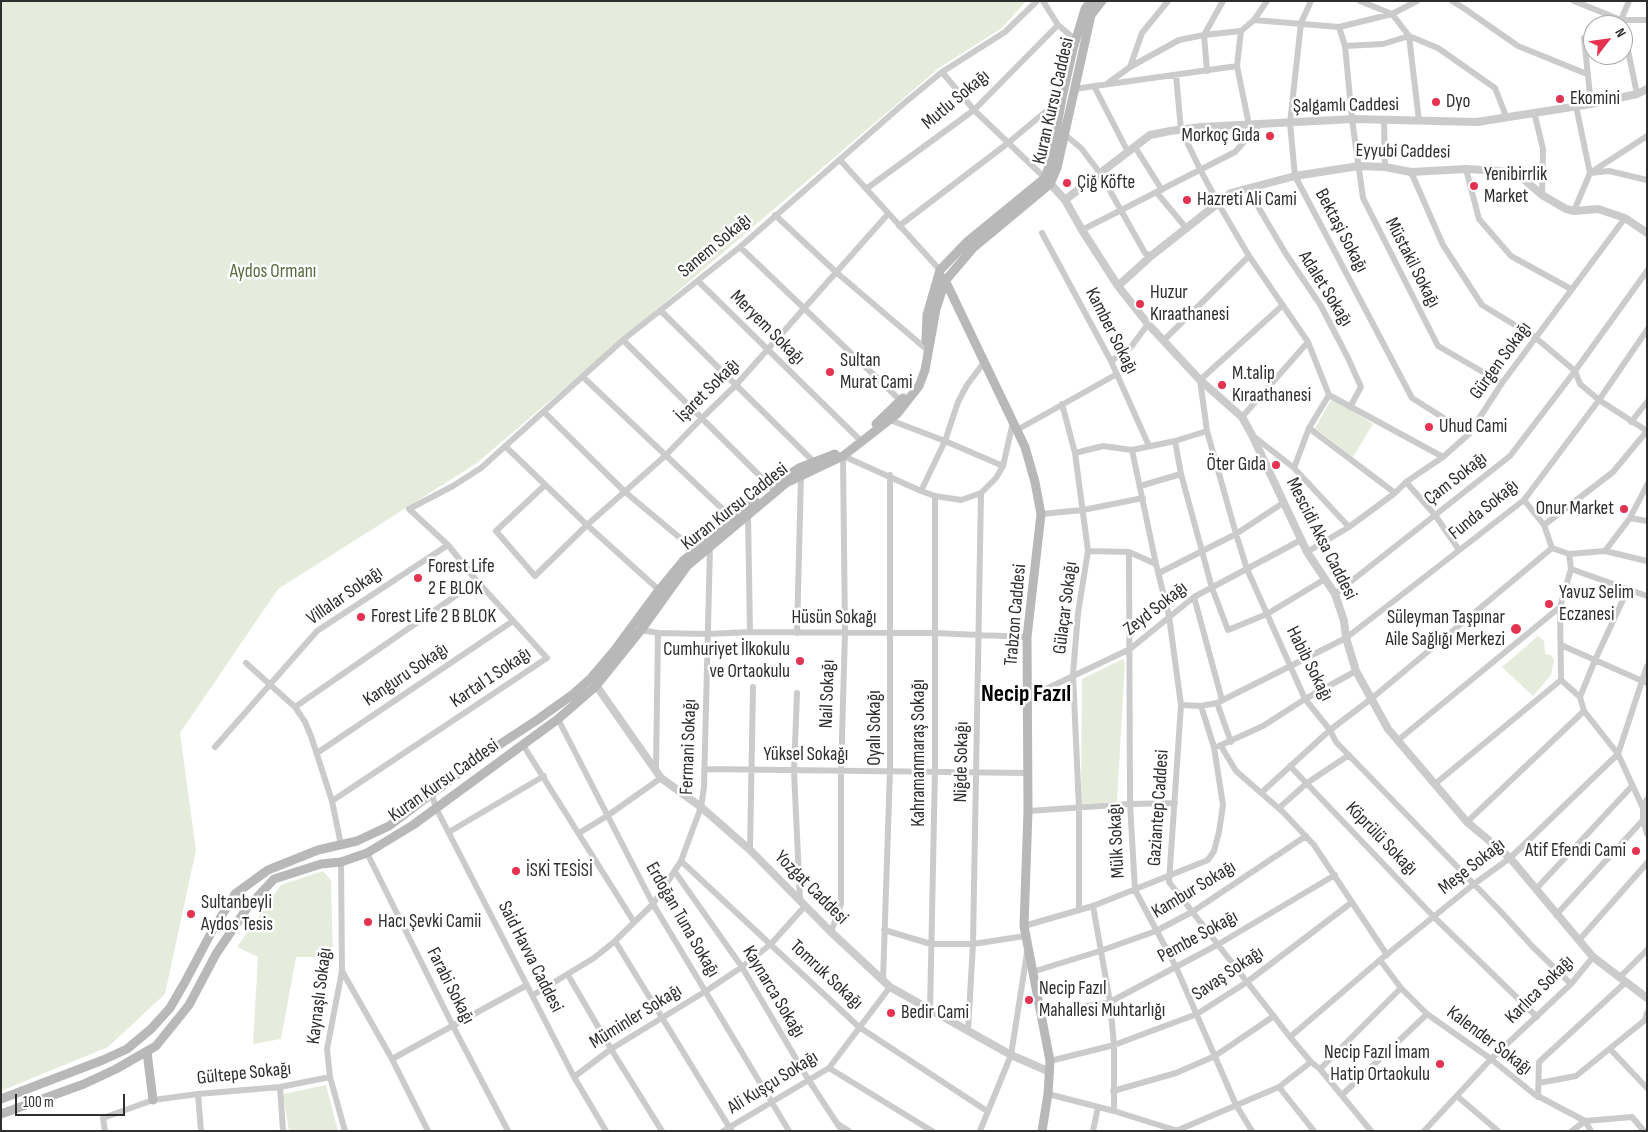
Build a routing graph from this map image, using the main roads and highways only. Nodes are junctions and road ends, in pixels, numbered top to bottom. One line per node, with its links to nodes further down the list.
1 (1091, 1): 3 (main road, Kuran Kursu Caddesi)
2 (1102, 1): 3 (main road, Kuran Kursu Caddesi)
3 (1047, 181): 4 (main road, Kuran Kursu Caddesi); 5 (main road, Kuran Kursu Caddesi)
4 (940, 270): 5 (main road, Trabzon Caddesi); 6 (main road, Kuran Kursu Caddesi)
5 (945, 281): 6 (main road, Kuran Kursu Caddesi); 17 (main road, Trabzon Caddesi)
6 (841, 454): 7 (main road, Kuran Kursu Caddesi); 7 (main road, Kuran Kursu Caddesi)
7 (698, 553): 8 (main road, Kuran Kursu Caddesi); 8 (main road, Kuran Kursu Caddesi)
8 (593, 682): 9 (main road, Kuran Kursu Caddesi); 11 (main road, Kuran Kursu Caddesi)
9 (357, 841): 10 (main road, Kuran Kursu Caddesi); 11 (main road)
10 (337, 846): 12 (main road); 14 (main road, Kuran Kursu Caddesi)
11 (365, 854): 12 (main road, Kuran Kursu Caddesi)
12 (337, 862): 13 (main road, Kuran Kursu Caddesi)
13 (147, 1052): 15 (main road); 16 (main road, Kuran Kursu Caddesi)
14 (1, 1099)
15 (154, 1100)
16 (1, 1114)
17 (1042, 1131)

